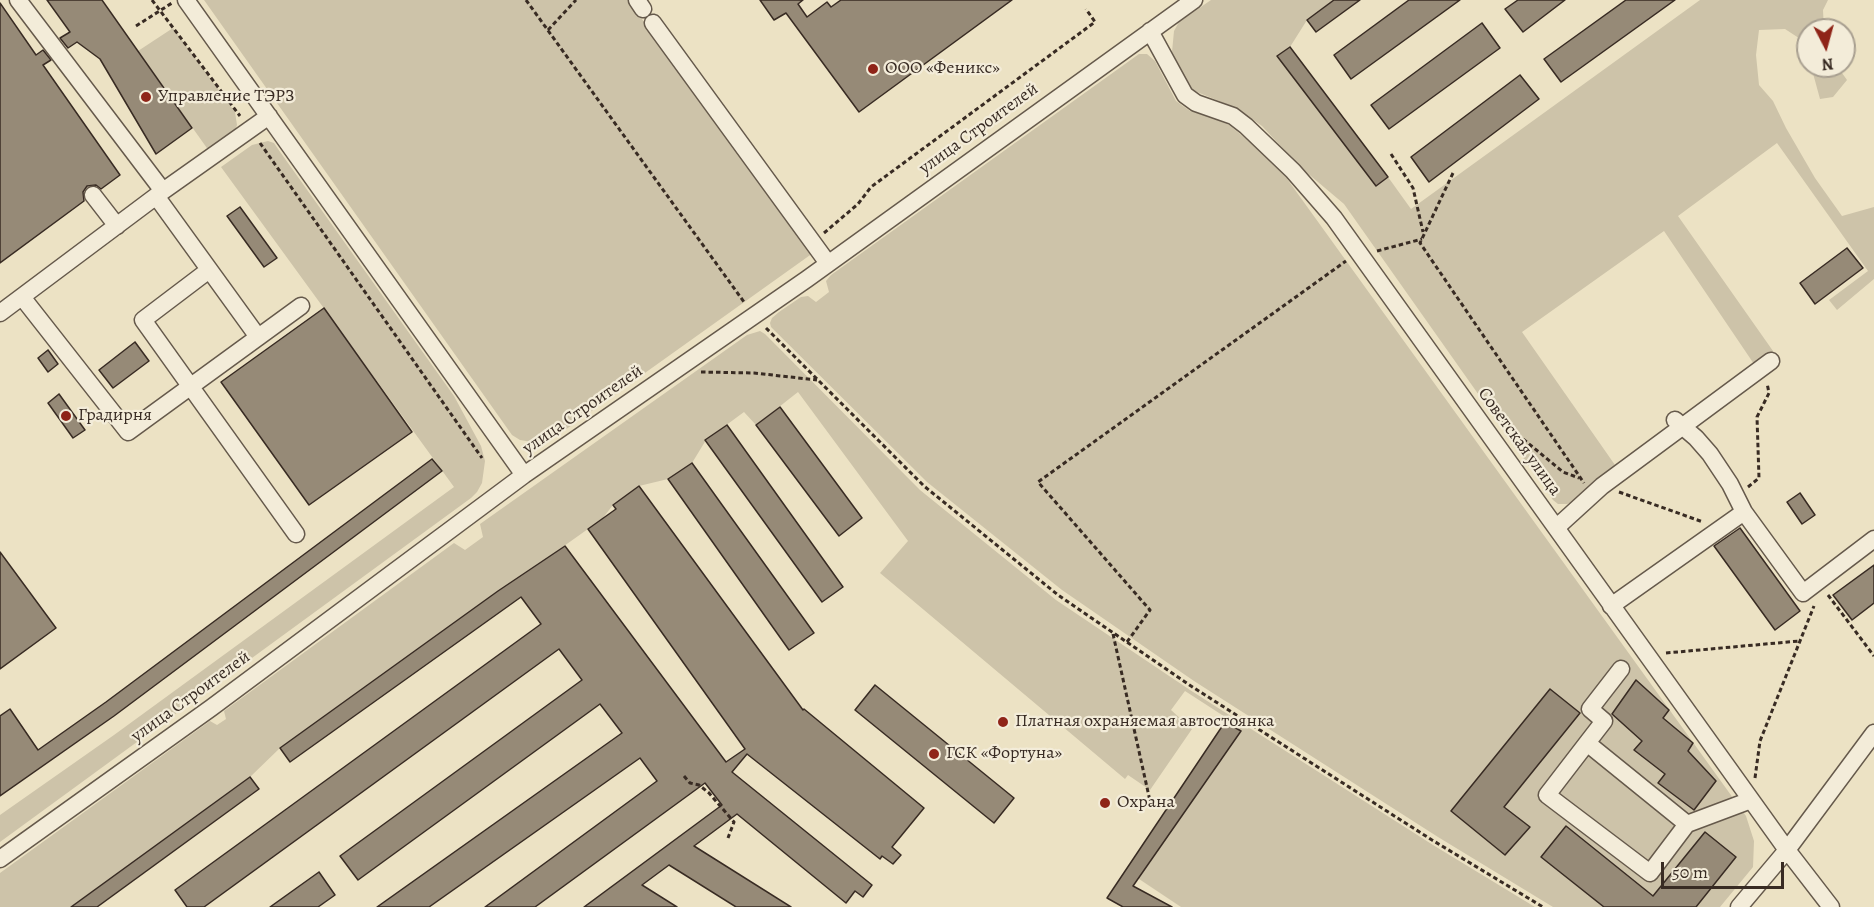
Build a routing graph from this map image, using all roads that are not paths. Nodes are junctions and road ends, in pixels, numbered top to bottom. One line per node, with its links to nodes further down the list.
1 (18, 0): 7 (street)
2 (186, 0): 6 (street)
3 (1194, 0): 5 (street, улица Строителей)
4 (653, 24): 10 (street)
5 (1150, 31): 10 (street, улица Строителей); 21 (street, Советская улица)
6 (269, 116): 7 (street); 19 (street)
7 (159, 194): 9 (street); 11 (street)
8 (93, 195): 9 (street)
9 (117, 226): 12 (street)
10 (827, 262): 19 (street, улица Строителей)
11 (209, 270): 15 (street); 17 (street)
12 (22, 297): 14 (street); 17 (street)
13 (300, 306): 15 (street)
14 (0, 313)
15 (258, 337): 17 (street)
16 (1767, 363): 18 (street)
17 (191, 386): 22 (street)
18 (1678, 423): 20 (street); 21 (street)
19 (524, 475): 31 (street, улица Строителей)
20 (1744, 512): 23 (street); 24 (street)
21 (1557, 527): 24 (street, Советская улица)
22 (296, 534)
23 (1874, 539)
24 (1611, 606): 28 (street, Советская улица)
25 (1621, 669): 27 (street)
26 (1874, 733): 30 (street)
27 (1587, 743): 29 (street); 29 (street)
28 (1751, 800): 29 (street); 30 (street, Советская улица)
29 (1687, 824)
30 (1787, 850): 32 (street); 33 (street, Советская улица)
31 (0, 859)
32 (1739, 907)
33 (1831, 907)

